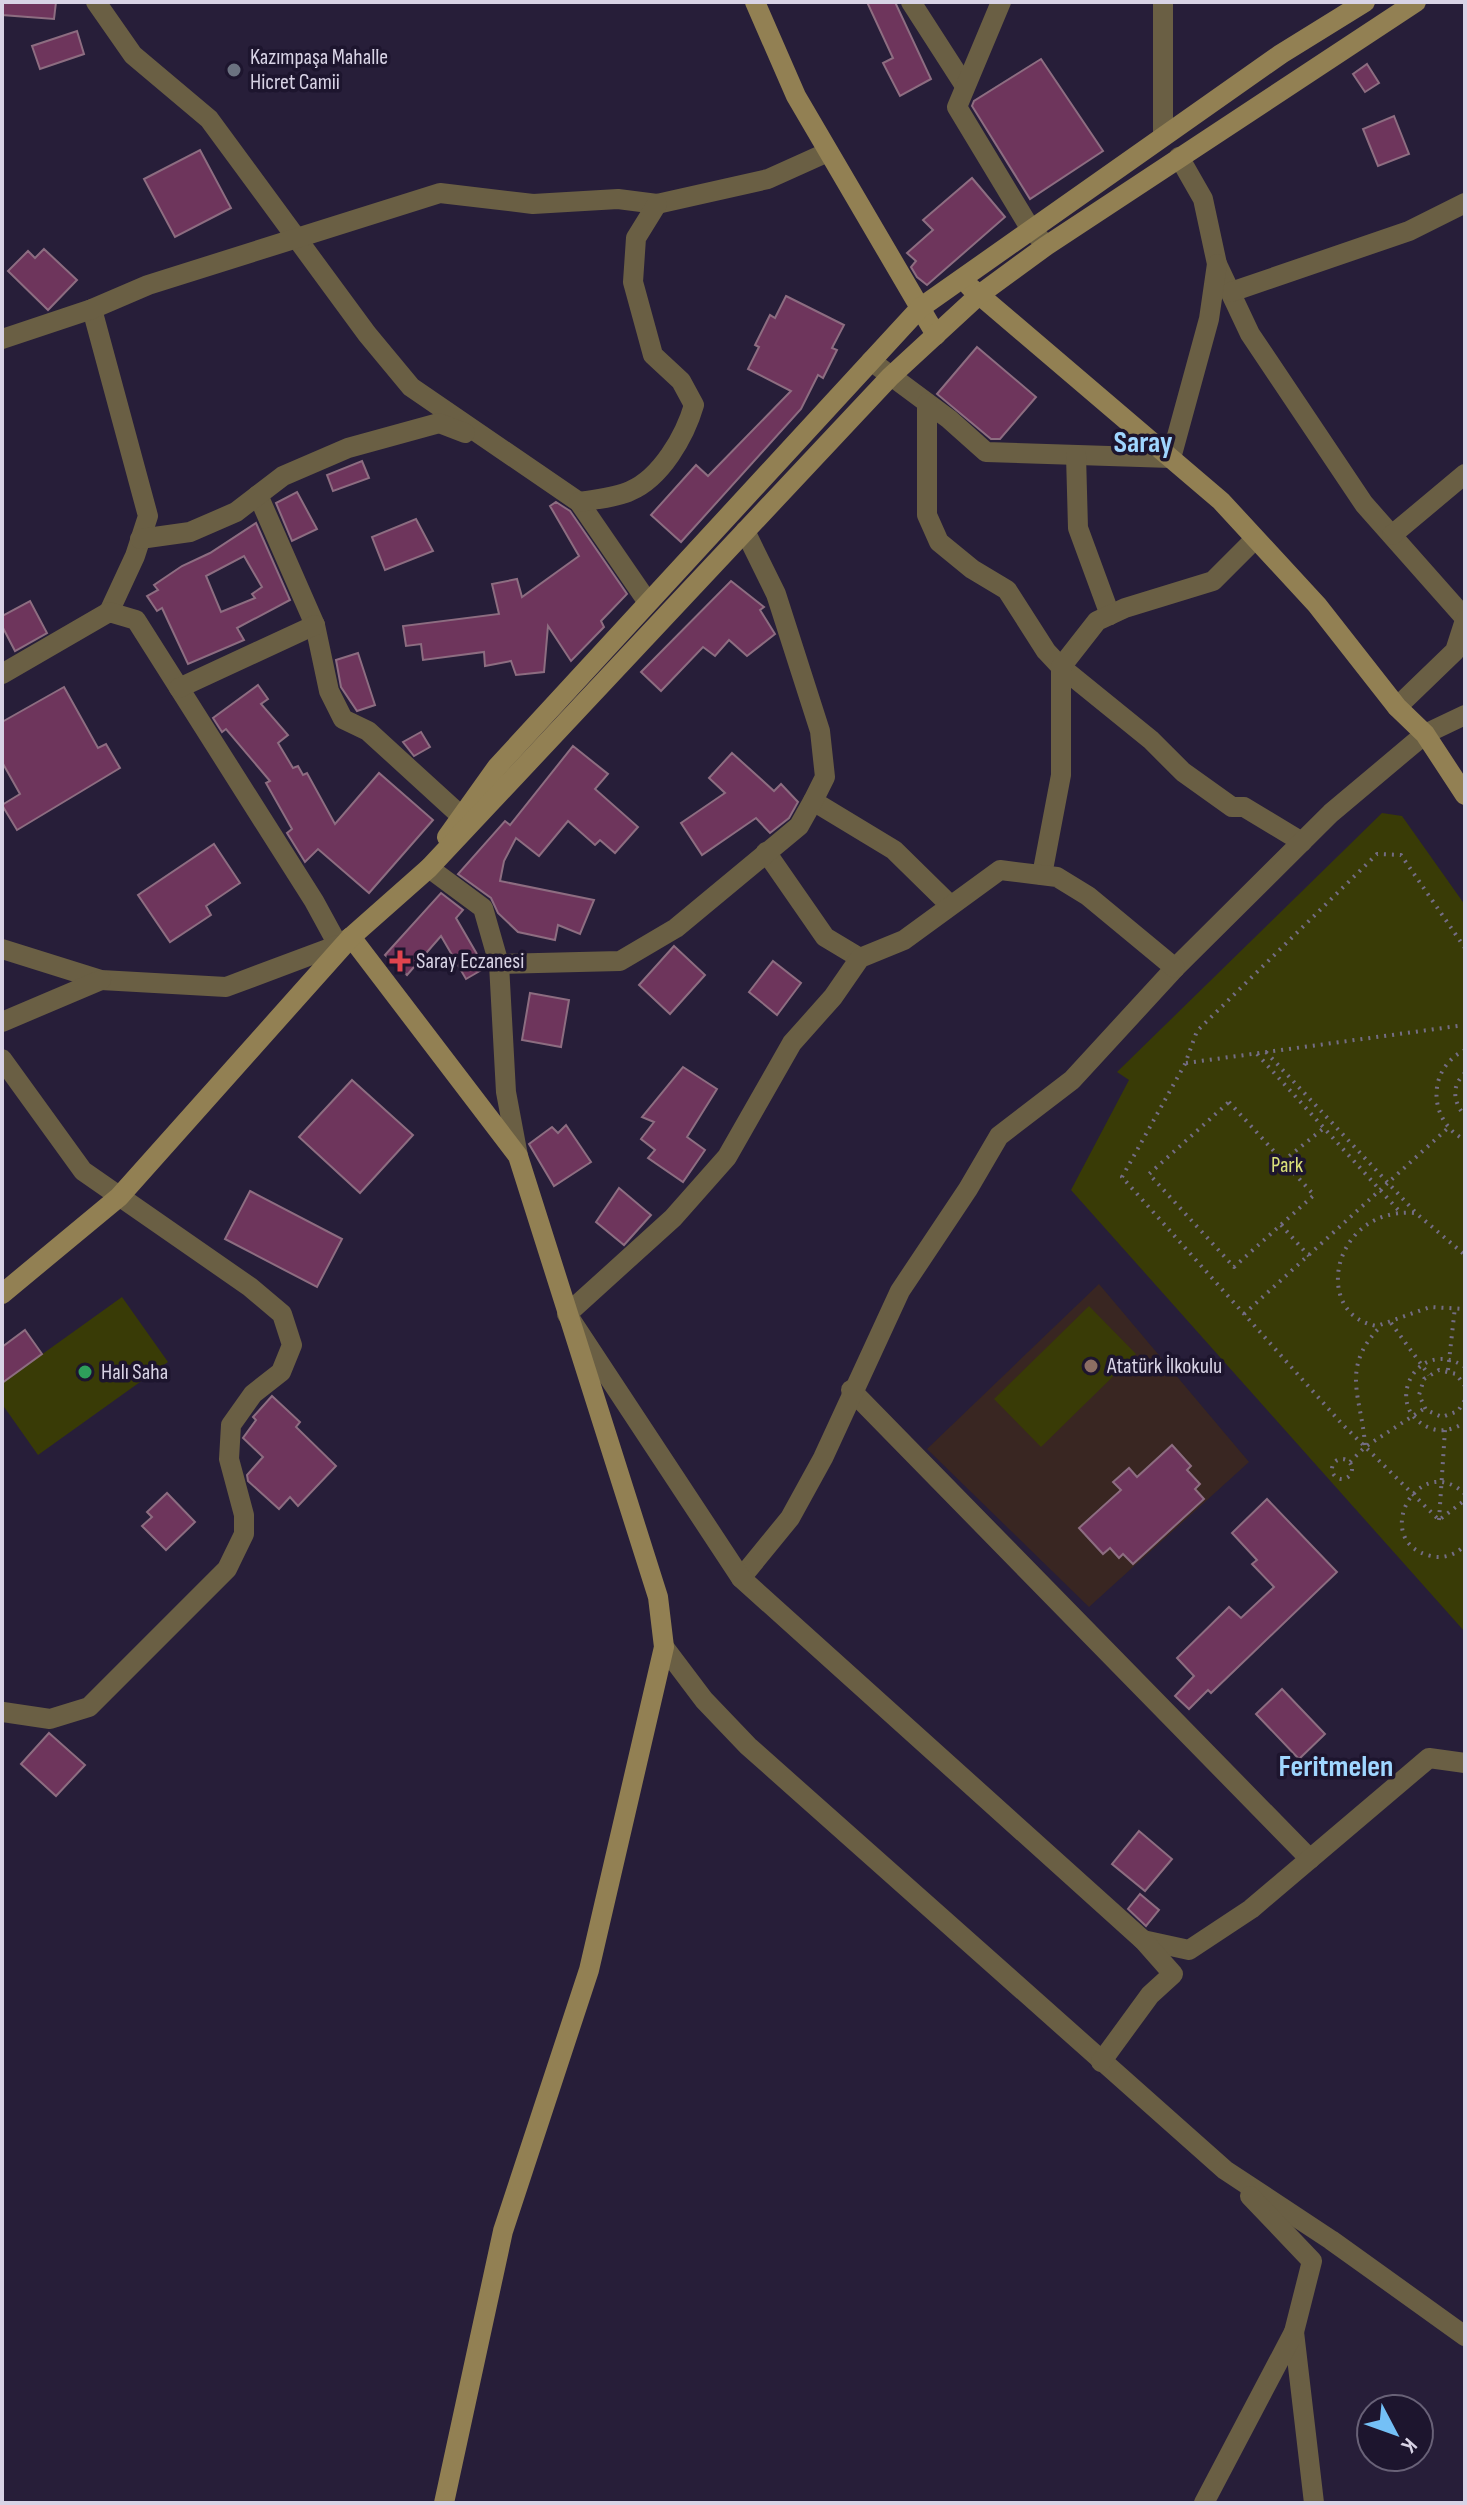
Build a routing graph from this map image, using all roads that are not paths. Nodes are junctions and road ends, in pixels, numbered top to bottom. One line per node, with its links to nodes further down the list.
1 (96, 2): 15 (street)
2 (755, 2): 10 (street)
3 (911, 2): 8 (street)
4 (1001, 2): 8 (street)
5 (1163, 2): 9 (street)
6 (1365, 2): 9 (street)
7 (1416, 2): 11 (street)
8 (965, 86): 14 (street)
9 (1163, 136): 14 (street)
10 (828, 152): 13 (street); 21 (street)
11 (1179, 157): 16 (street); 17 (street)
12 (1465, 203): 19 (street)
13 (657, 204): 15 (street); 33 (street)
14 (1030, 228): 16 (street); 18 (street)
15 (298, 239): 22 (street); 28 (street)
16 (1046, 246): 20 (street)
17 (1217, 264): 19 (street); 30 (street)
18 (961, 279): 20 (street); 21 (street)
19 (1231, 292): 35 (street)
20 (979, 295): 23 (street); 30 (street)
21 (920, 308): 23 (street); 25 (street)
22 (92, 309): 24 (street); 36 (street)
23 (936, 335): 26 (street)
24 (2, 339)
25 (871, 361): 26 (street); 38 (street)
26 (890, 377): 27 (street); 34 (street)
27 (927, 403): 29 (street); 43 (street)
28 (490, 443): 32 (street); 33 (street)
29 (1076, 455): 30 (street); 40 (street)
30 (1171, 458): 37 (street)
31 (1465, 474): 35 (street)
32 (258, 495): 36 (street); 42 (street)
33 (579, 502): 38 (street)
34 (745, 531): 50 (street); 54 (street)
35 (1392, 535): 41 (street)
36 (140, 539): 39 (street)
37 (1255, 539): 40 (street); 46 (street)
38 (647, 601): 51 (street)
39 (109, 612): 44 (street); 45 (street)
40 (1110, 615): 43 (street)
41 (1465, 619): 46 (street)
42 (315, 625): 45 (street); 51 (street)
43 (1061, 667): 52 (street); 55 (street)
44 (2, 674)
45 (179, 688): 57 (street)
46 (1397, 707): 48 (street)
47 (1465, 715): 48 (street)
48 (1425, 734): 49 (street); 52 (street)
49 (1465, 795)
50 (813, 801): 53 (street); 56 (street)
51 (460, 815): 54 (street)
52 (1302, 842): 61 (street)
53 (766, 852): 59 (street); 60 (street)
54 (429, 868): 57 (street); 60 (street)
55 (1042, 875): 56 (street); 61 (street)
56 (949, 904): 59 (street)
57 (344, 941): 62 (street); 65 (street); 66 (street)
58 (2, 949): 62 (street)
59 (860, 958): 68 (street)
60 (499, 964): 65 (street)
61 (1175, 968): 69 (street)
62 (101, 980): 63 (street)
63 (2, 1022)
64 (2, 1059): 66 (street)
65 (518, 1156): 68 (street)
66 (119, 1197): 67 (street); 72 (street)
67 (2, 1294)
68 (567, 1314): 70 (street); 71 (street)
69 (851, 1390): 70 (street); 74 (street)
70 (741, 1578): 75 (street)
71 (664, 1647): 76 (street); 80 (street)
72 (3, 1712)
73 (1465, 1763): 74 (street)
74 (1310, 1859): 75 (street)
75 (1143, 1940): 76 (street)
76 (1101, 2062): 77 (street)
77 (1225, 2170): 78 (street); 79 (street)
78 (1294, 2332): 81 (street); 82 (street)
79 (1465, 2336)
80 (444, 2503)
81 (1204, 2503)
82 (1314, 2503)

